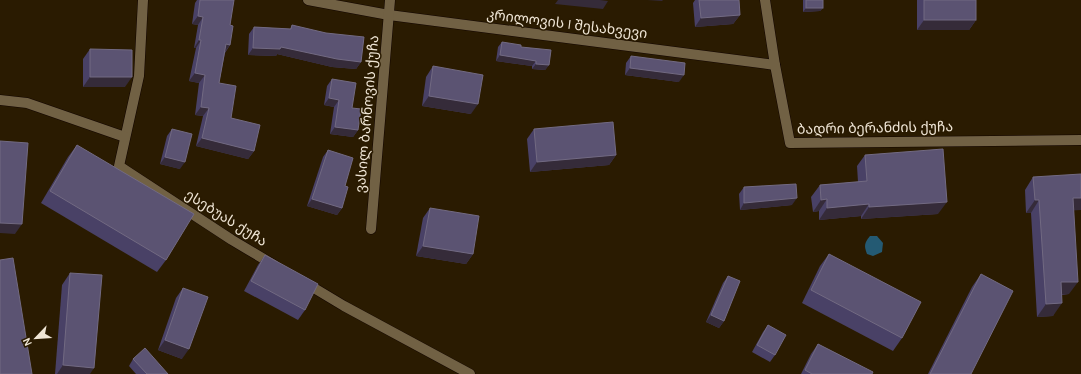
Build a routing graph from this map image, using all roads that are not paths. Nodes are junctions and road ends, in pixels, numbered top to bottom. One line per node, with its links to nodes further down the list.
1 (143, 0): 8 (street, ესებუას ქუჩა)
2 (308, 0): 5 (street, კრილოვის I შესახვევი)
3 (390, 0): 5 (street, ვასილ ბარნოვის ქუჩა)
4 (765, 0): 6 (street, ბადრი ბერანძის ქუჩა)
5 (389, 15): 6 (street, კრილოვის I შესახვევი); 10 (street, ვასილ ბარნოვის ქუჩა)
6 (775, 65): 9 (street, ბადრი ბერანძის ქუჩა)
7 (0, 100): 8 (street)
8 (126, 138): 11 (street, ესებუას ქუჩა)
9 (1081, 140)
10 (371, 230)
11 (285, 271)
12 (298, 279): 13 (street)
13 (470, 374)

